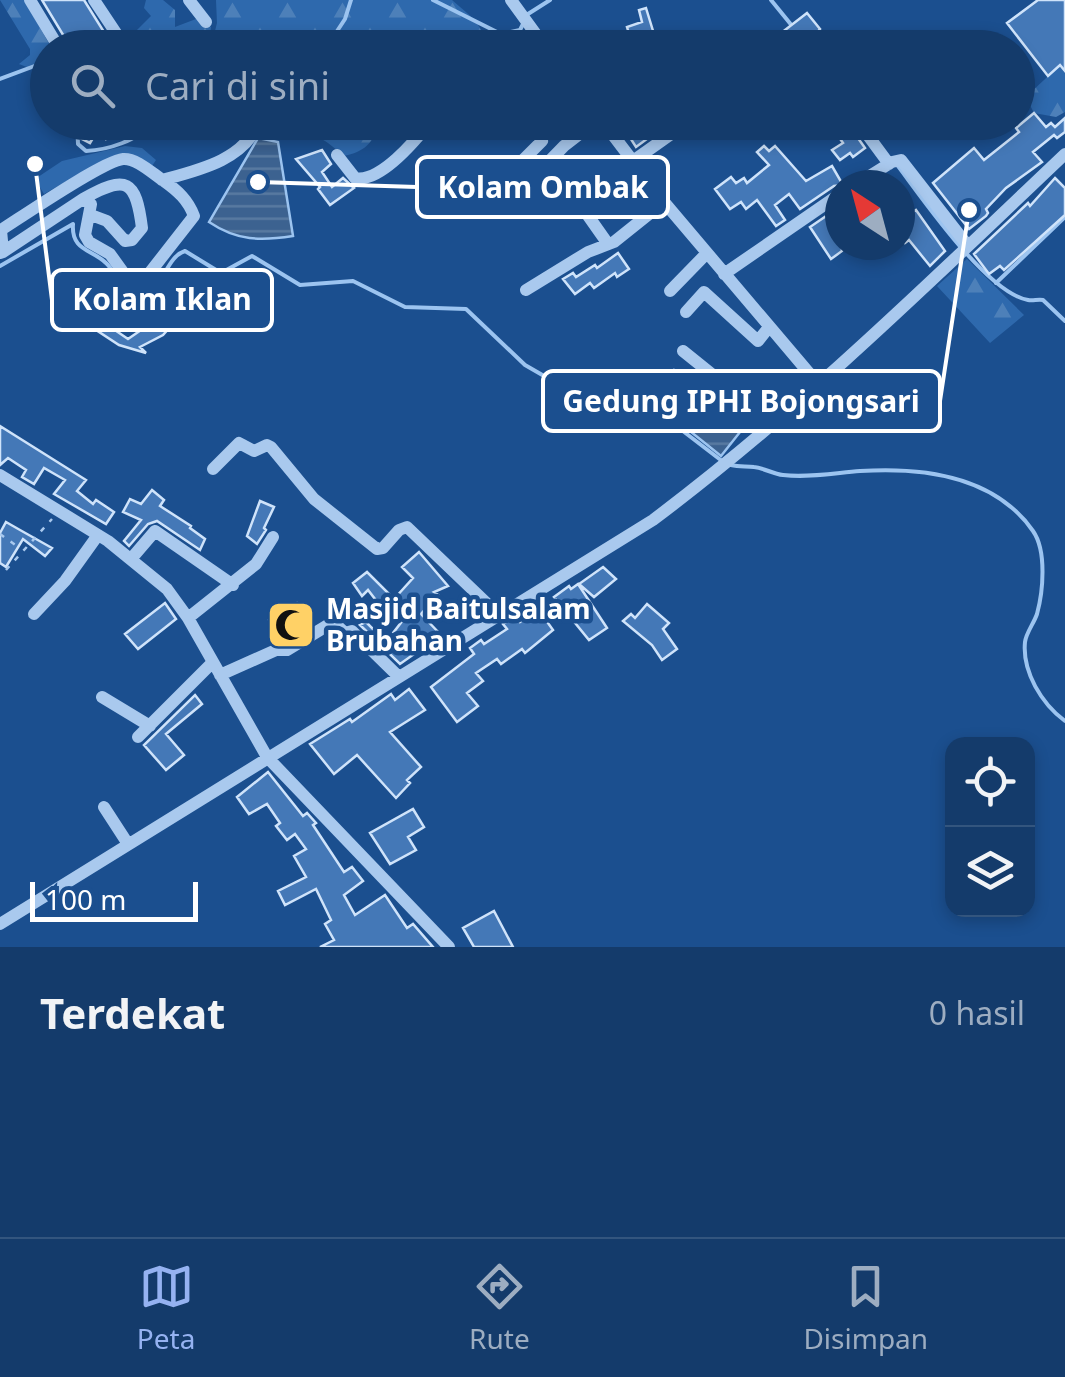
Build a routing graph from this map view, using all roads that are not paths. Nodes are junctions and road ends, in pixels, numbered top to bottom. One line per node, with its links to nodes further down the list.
1 (30, 0): 6 (street)
2 (94, 0): 7 (street)
3 (190, 0): 5 (street)
4 (511, 0): 8 (street)
5 (206, 22)
6 (49, 30)
7 (114, 30)
8 (533, 30)
9 (248, 140): 22 (street)
10 (414, 140): 17 (street)
11 (542, 140): 21 (street)
12 (572, 140): 21 (street)
13 (617, 140): 18 (street)
14 (663, 140): 18 (street)
15 (874, 140): 19 (street)
16 (1065, 154): 28 (street)
17 (337, 155)
18 (633, 161): 24 (street)
19 (893, 162): 20 (street); 28 (street)
20 (879, 170)
21 (534, 175): 27 (street)
22 (162, 180): 26 (street); 29 (street)
23 (83, 199): 26 (street); 26 (street); 29 (street)
24 (664, 202): 27 (street); 30 (street)
25 (825, 204): 31 (street)
26 (91, 215)
27 (608, 244): 32 (street)
28 (965, 249): 37 (street)
29 (2, 252)
30 (707, 253): 31 (street); 33 (street)
31 (724, 274): 35 (street)
32 (526, 290)
33 (670, 290)
34 (686, 312): 35 (street)
35 (770, 327): 37 (street)
36 (683, 351): 38 (street)
37 (820, 386): 38 (street)
38 (774, 425): 46 (street)
39 (212, 469): 46 (street)
40 (0, 476): 41 (street)
41 (98, 535): 43 (street); 45 (street)
42 (273, 536): 44 (street)
43 (131, 559): 44 (street); 47 (street)
44 (233, 585): 47 (street)
45 (34, 614)
46 (498, 614): 49 (street)
47 (188, 618): 48 (street)
48 (217, 668): 49 (street); 51 (street); 53 (street)
49 (398, 676): 53 (street)
50 (102, 697): 51 (street)
51 (150, 726): 52 (street)
52 (138, 737)
53 (267, 757): 55 (street); 57 (street)
54 (104, 808): 55 (street)
55 (128, 844): 56 (street)
56 (0, 924)
57 (449, 947)

